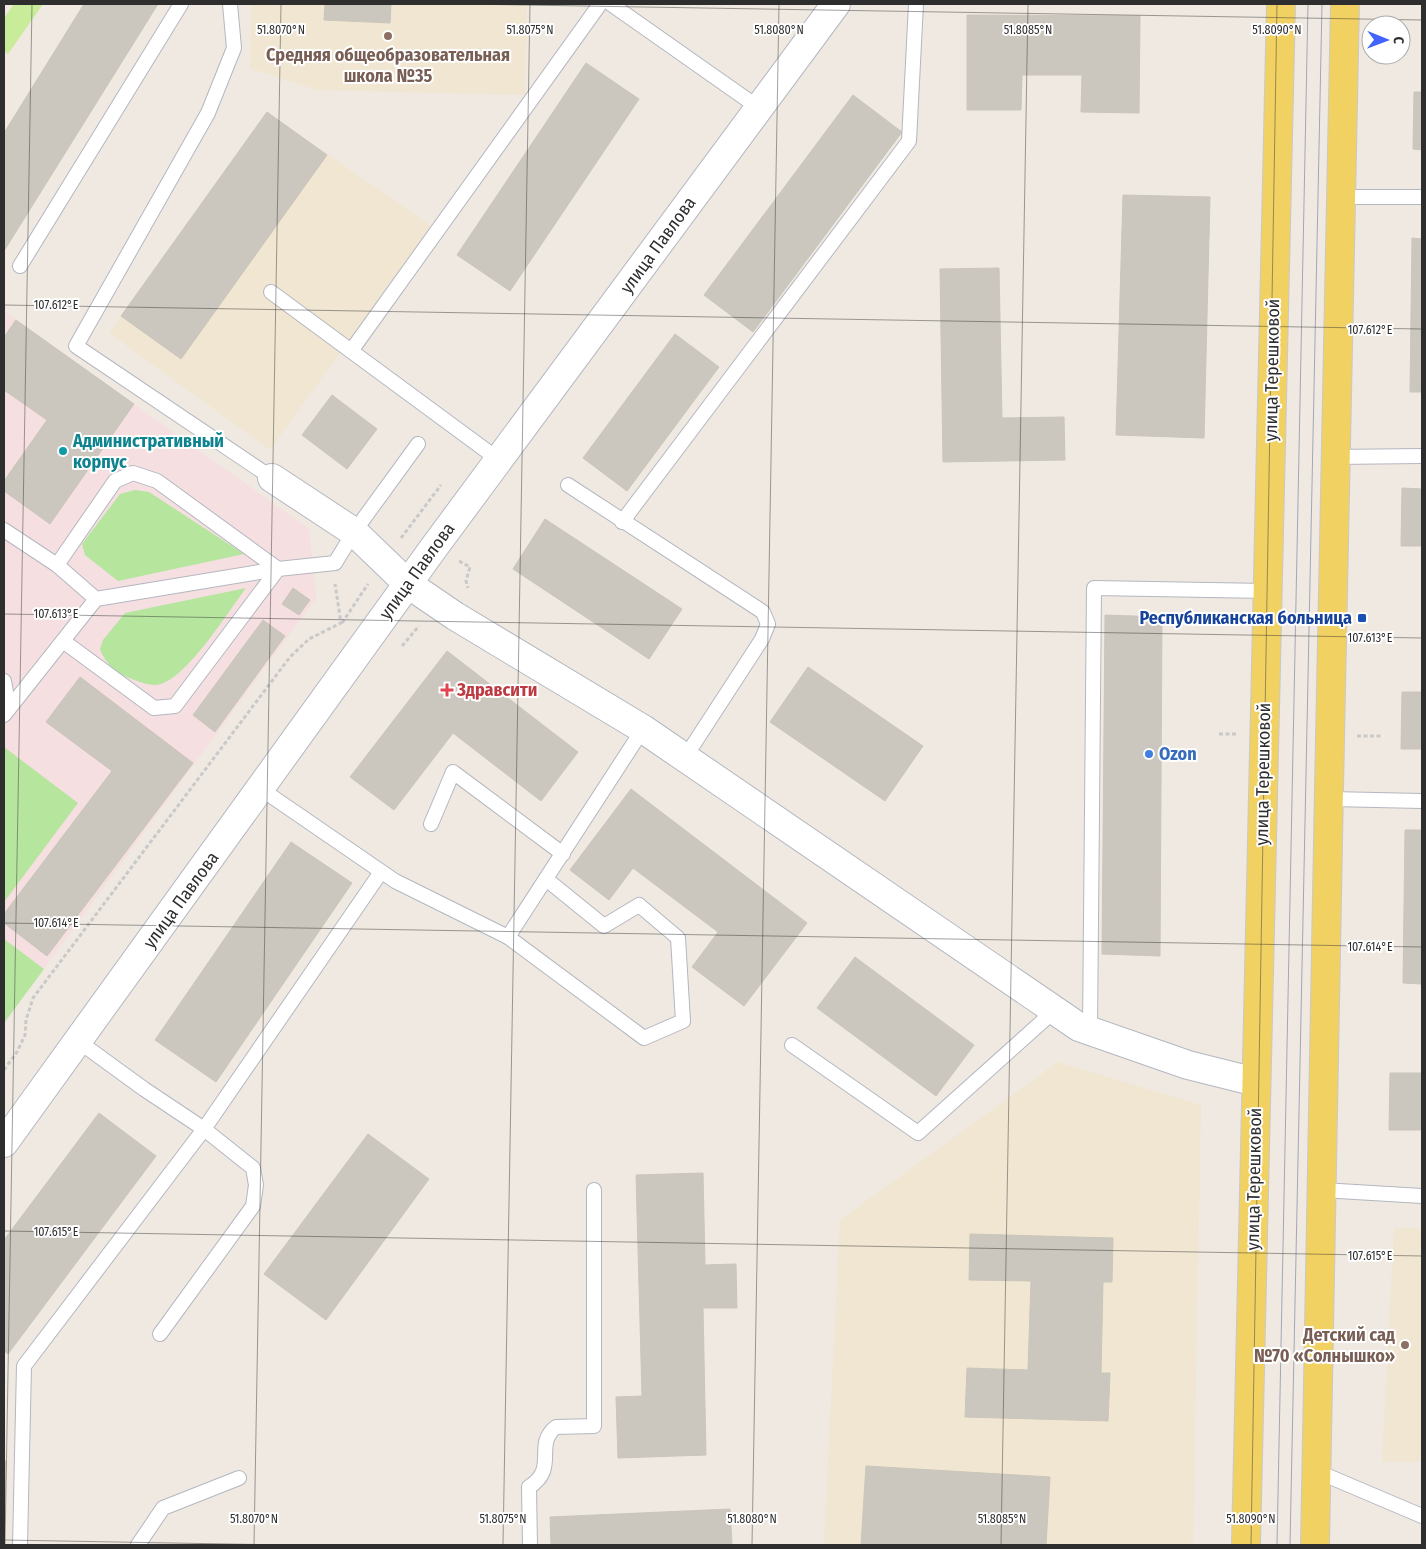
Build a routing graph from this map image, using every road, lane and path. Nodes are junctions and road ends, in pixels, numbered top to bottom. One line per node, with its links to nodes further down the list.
1 (181, 4): 12 (lane)
2 (230, 4): 19 (lane)
3 (600, 4): 14 (lane)
4 (611, 4): 9 (lane)
5 (836, 4): 9 (street, улица Павлова)
6 (916, 4): 21 (lane)
7 (1281, 4): 28 (main road, улица Терешковой)
8 (1345, 4): 10 (main road)
9 (759, 108): 18 (street, улица Павлова)
10 (1340, 197): 11 (lane); 17 (main road)
11 (1422, 197)
12 (20, 266)
13 (271, 292): 14 (lane)
14 (351, 351): 18 (lane)
15 (418, 444): 23 (lane)
16 (1422, 456): 17 (lane)
17 (1334, 457): 36 (main road)
18 (499, 460): 27 (street, улица Павлова)
19 (272, 478): 23 (street)
20 (568, 485): 21 (lane)
21 (622, 522): 34 (lane)
22 (4, 530): 25 (lane)
23 (354, 532): 24 (lane); 27 (street)
24 (335, 564): 26 (lane); 47 (path)
25 (57, 565): 26 (lane); 29 (lane)
26 (278, 569): 29 (lane); 30 (lane)
27 (408, 584): 33 (street); 35 (street, улица Павлова)
28 (1267, 591): 44 (lane); 48 (main road, улица Терешковой)
29 (96, 599): 30 (lane)
30 (63, 641): 32 (lane)
31 (4, 681): 32 (lane)
32 (7, 712)
33 (643, 730): 34 (street); 39 (lane)
34 (684, 759): 43 (street)
35 (261, 789): 40 (lane); 45 (street, улица Павлова)
36 (1330, 799): 37 (lane); 52 (main road)
37 (1422, 801)
38 (431, 824): 39 (lane)
39 (563, 854): 41 (lane)
40 (381, 872): 42 (lane); 49 (lane)
41 (546, 879): 42 (lane); 42 (lane)
42 (508, 936)
43 (1054, 1011): 44 (street); 46 (lane)
44 (1090, 1031): 48 (street)
45 (78, 1041): 49 (lane); 50 (street, улица Павлова)
46 (792, 1045)
47 (4, 1070)
48 (1256, 1082): 61 (main road, улица Терешковой)
49 (204, 1129): 54 (lane); 58 (lane)
50 (4, 1143)
51 (594, 1190): 60 (lane)
52 (1322, 1190): 53 (lane); 55 (main road)
53 (1422, 1196)
54 (160, 1334)
55 (1316, 1472): 57 (lane); 62 (main road)
56 (239, 1478): 59 (lane)
57 (1422, 1516)
58 (20, 1545)
59 (138, 1545)
60 (530, 1545)
61 (1246, 1545)
62 (1315, 1545)

